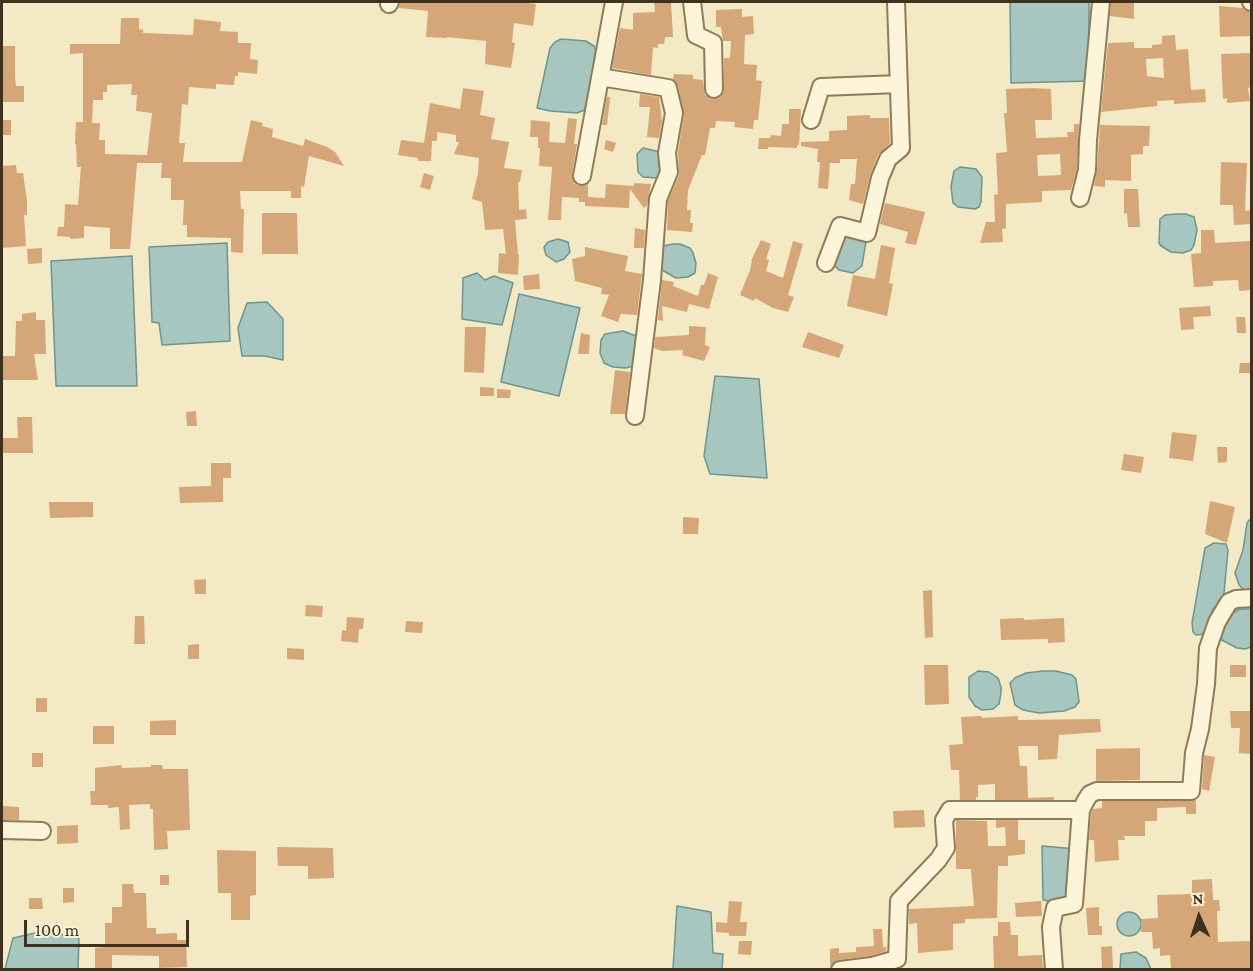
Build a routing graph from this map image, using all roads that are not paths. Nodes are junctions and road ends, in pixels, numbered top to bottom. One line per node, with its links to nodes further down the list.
1 (615, 2): 5 (street)
2 (692, 2): 7 (street)
3 (896, 2): 6 (street)
4 (1101, 2): 10 (street)
5 (600, 78): 9 (street); 12 (street)
6 (899, 84): 8 (street); 11 (street)
7 (714, 89)
8 (811, 120)
9 (582, 176)
10 (1080, 198)
11 (826, 263)
12 (635, 416)
13 (1251, 598): 14 (street)
14 (1082, 810): 17 (street); 18 (street)
15 (2, 830): 16 (street)
16 (42, 831)
17 (840, 969)
18 (1054, 969)

